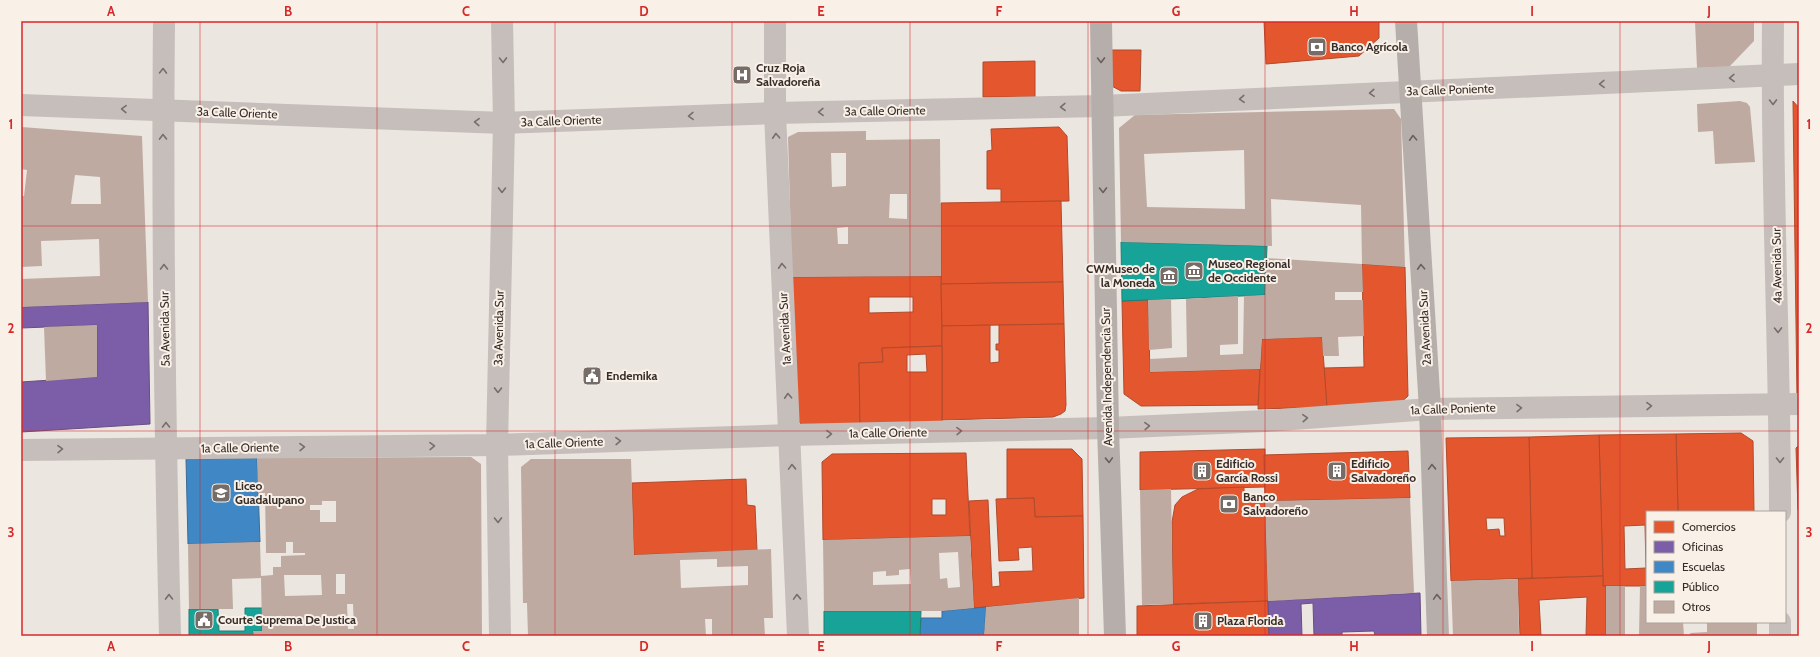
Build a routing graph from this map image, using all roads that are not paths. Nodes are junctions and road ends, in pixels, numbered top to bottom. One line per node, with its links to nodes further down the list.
1 (164, 21): 12 (street, 5a Avenida Sur, one-way to 1)
2 (502, 21): 14 (street, 3a Avenida Sur, one-way to 14)
3 (775, 21): 13 (street, 1a Avenida Sur)
4 (1100, 21): 11 (main road, Avenida Independencia Sur, one-way to 11)
5 (1406, 21): 9 (main road, 2a Avenida Sur)
6 (1773, 21): 8 (street, 4a Avenida Sur)
7 (1799, 74): 8 (street, 3a Calle Poniente)
8 (1772, 77): 9 (street, 3a Calle Poniente, one-way to 9); 15 (street, 4a Avenida Sur, one-way to 15)
9 (1411, 92): 11 (street, 3a Calle Poniente, one-way to 11); 16 (main road, 2a Avenida Sur, one-way to 9)
10 (21, 106): 12 (street, 3a Calle Oriente, one-way to 10)
11 (1102, 106): 13 (street, 3a Calle Oriente, one-way to 13); 17 (main road, Avenida Independencia Sur, one-way to 17)
12 (163, 110): 14 (street, 3a Calle Oriente, one-way to 12); 20 (street, 5a Avenida Sur, one-way to 12)
13 (775, 113): 14 (street, 3a Calle Oriente, one-way to 14); 18 (street, 1a Avenida Sur, one-way to 13)
14 (504, 123): 19 (street, 3a Avenida Sur, one-way to 19)
15 (1789, 404): 16 (street, 1a Calle Poniente, one-way to 15); 22 (street, 4a Avenida Sur, one-way to 22)
16 (1430, 409): 17 (street, 1a Calle Poniente, one-way to 16); 28 (main road, 2a Avenida Sur, one-way to 16)
17 (1108, 428): 18 (street, 1a Calle Oriente, one-way to 17); 27 (main road, Avenida Independencia Sur, one-way to 27)
18 (790, 435): 19 (street, 1a Calle Oriente, one-way to 18); 26 (street, 1a Avenida Sur, one-way to 18)
19 (497, 445): 20 (street, 1a Calle Oriente, one-way to 19); 25 (street, 3a Avenida Sur, one-way to 25)
20 (166, 448): 21 (street, 1a Calle Oriente, one-way to 20); 24 (street, 5a Avenida Sur, one-way to 20)
21 (21, 450)
22 (1780, 511)
23 (1780, 623): 29 (street)
24 (170, 636)
25 (500, 636)
26 (798, 636)
27 (1115, 636)
28 (1438, 636)
29 (1780, 636)

